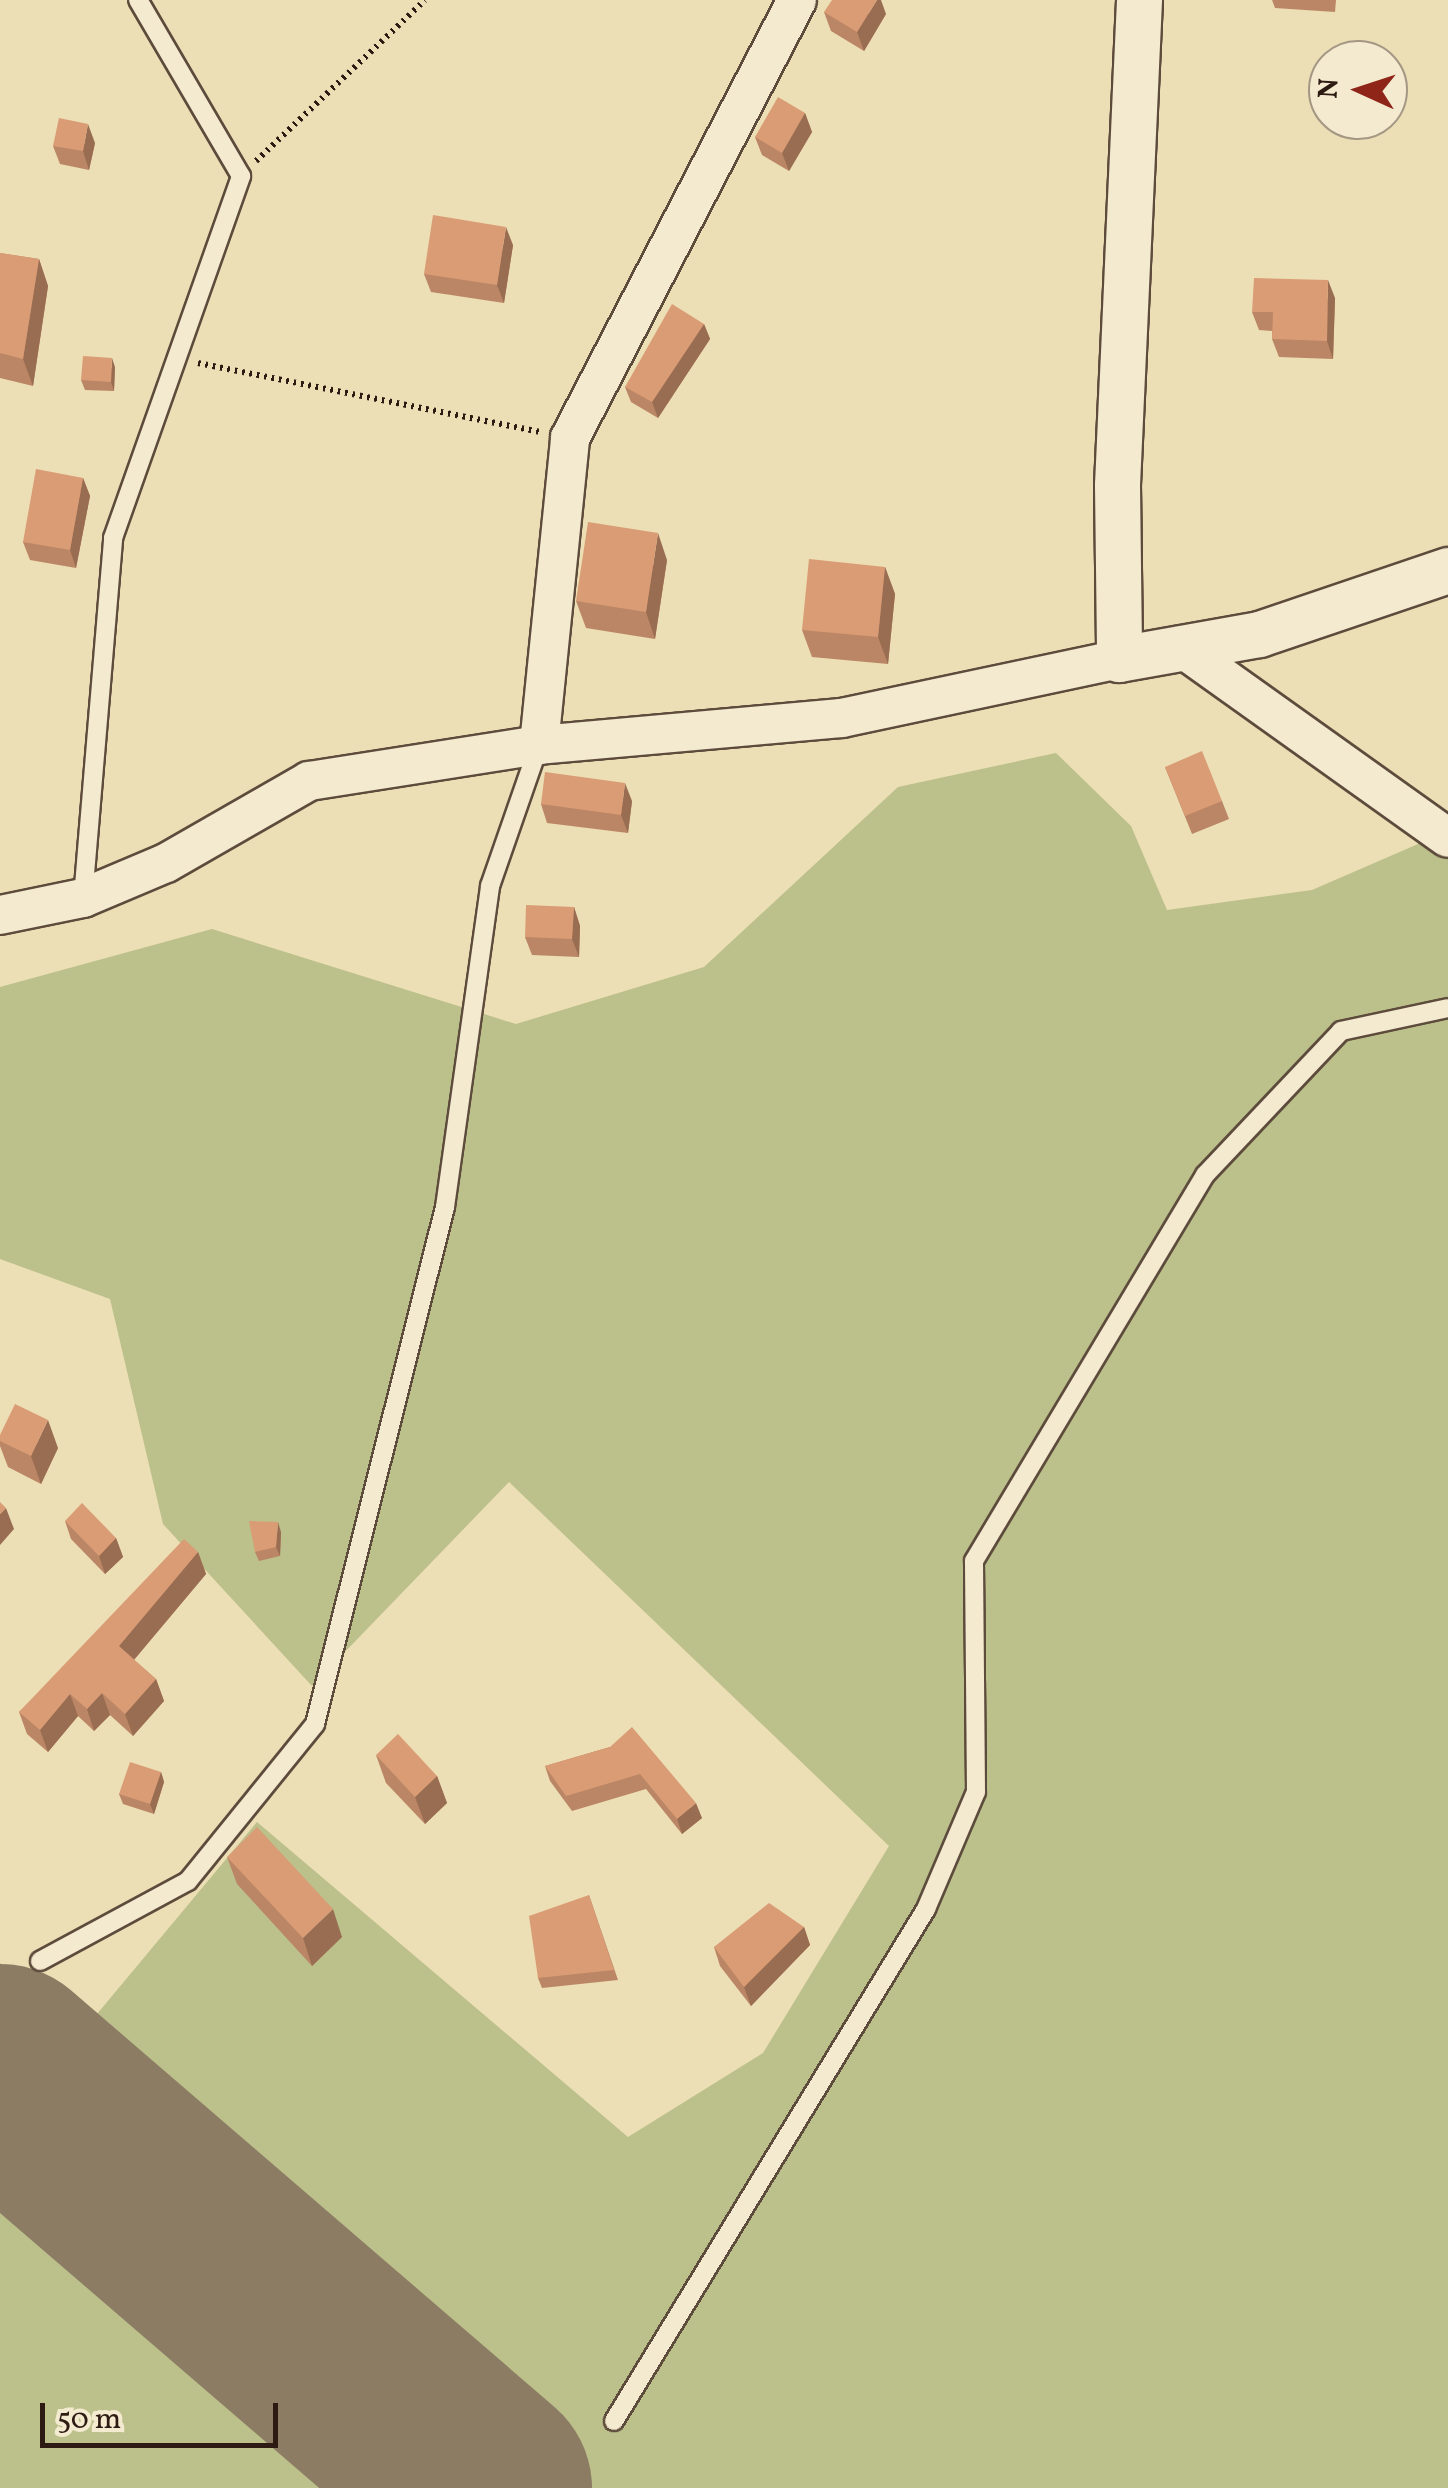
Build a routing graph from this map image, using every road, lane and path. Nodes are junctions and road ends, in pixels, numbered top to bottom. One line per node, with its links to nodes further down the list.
1 (138, 0): 5 (lane)
2 (425, 0): 5 (path)
3 (797, 0): 7 (street)
4 (1140, 0): 10 (street)
5 (241, 176): 6 (lane)
6 (180, 359): 7 (path); 13 (lane)
7 (570, 438): 11 (street)
8 (1448, 570): 9 (street)
9 (1179, 646): 10 (street); 12 (street)
10 (1118, 659): 11 (street)
11 (539, 744): 13 (street); 16 (lane)
12 (1448, 838)
13 (83, 898): 14 (street)
14 (0, 915)
15 (1448, 1008): 17 (lane)
16 (40, 1962)
17 (614, 2421)

